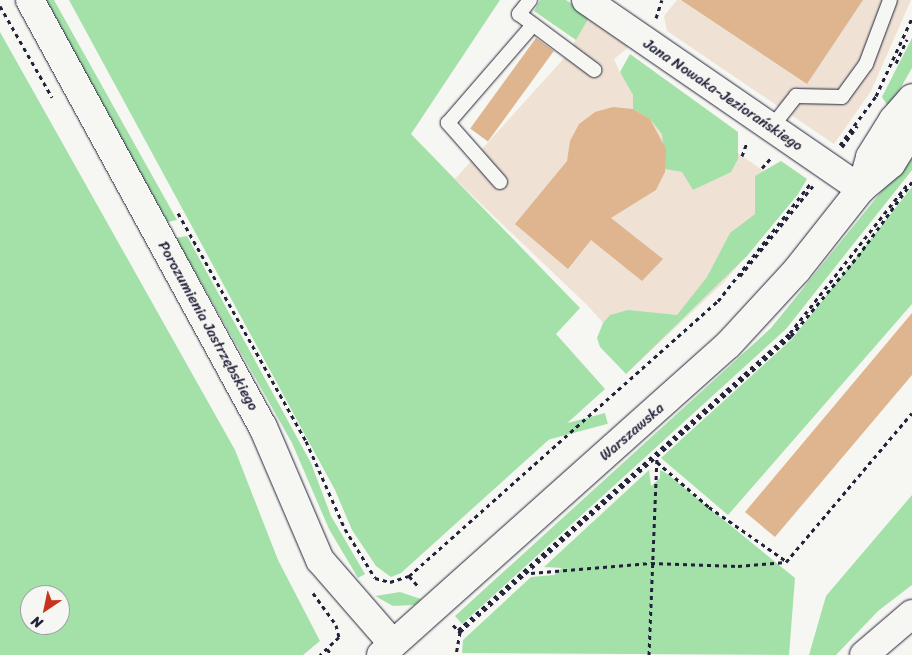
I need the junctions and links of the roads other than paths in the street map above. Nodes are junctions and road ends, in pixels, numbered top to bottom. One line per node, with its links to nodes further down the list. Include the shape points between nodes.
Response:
1 (30, 0): 13 (street, Porozumienia Jastrzębskiego, via 263,427 320,560)
2 (530, 0): 5 (lane, via 519,14)
3 (586, 0): 8 (street, Jana Nowaka-Jeziorańskiego)
4 (890, 0): 8 (lane, via 866,64 842,97 796,96)
5 (533, 24): 6 (lane); 10 (lane, via 448,123)
6 (594, 70)
7 (912, 98): 11 (street, Warszawska, via 870,157)
8 (771, 128): 11 (street, Jana Nowaka-Jeziorańskiego)
9 (912, 131): 11 (street, Warszawska, via 891,164)
10 (500, 182)
11 (861, 189): 13 (street, Warszawska, via 797,270 692,380)
12 (912, 614): 14 (street)
13 (393, 651)
14 (864, 655)

